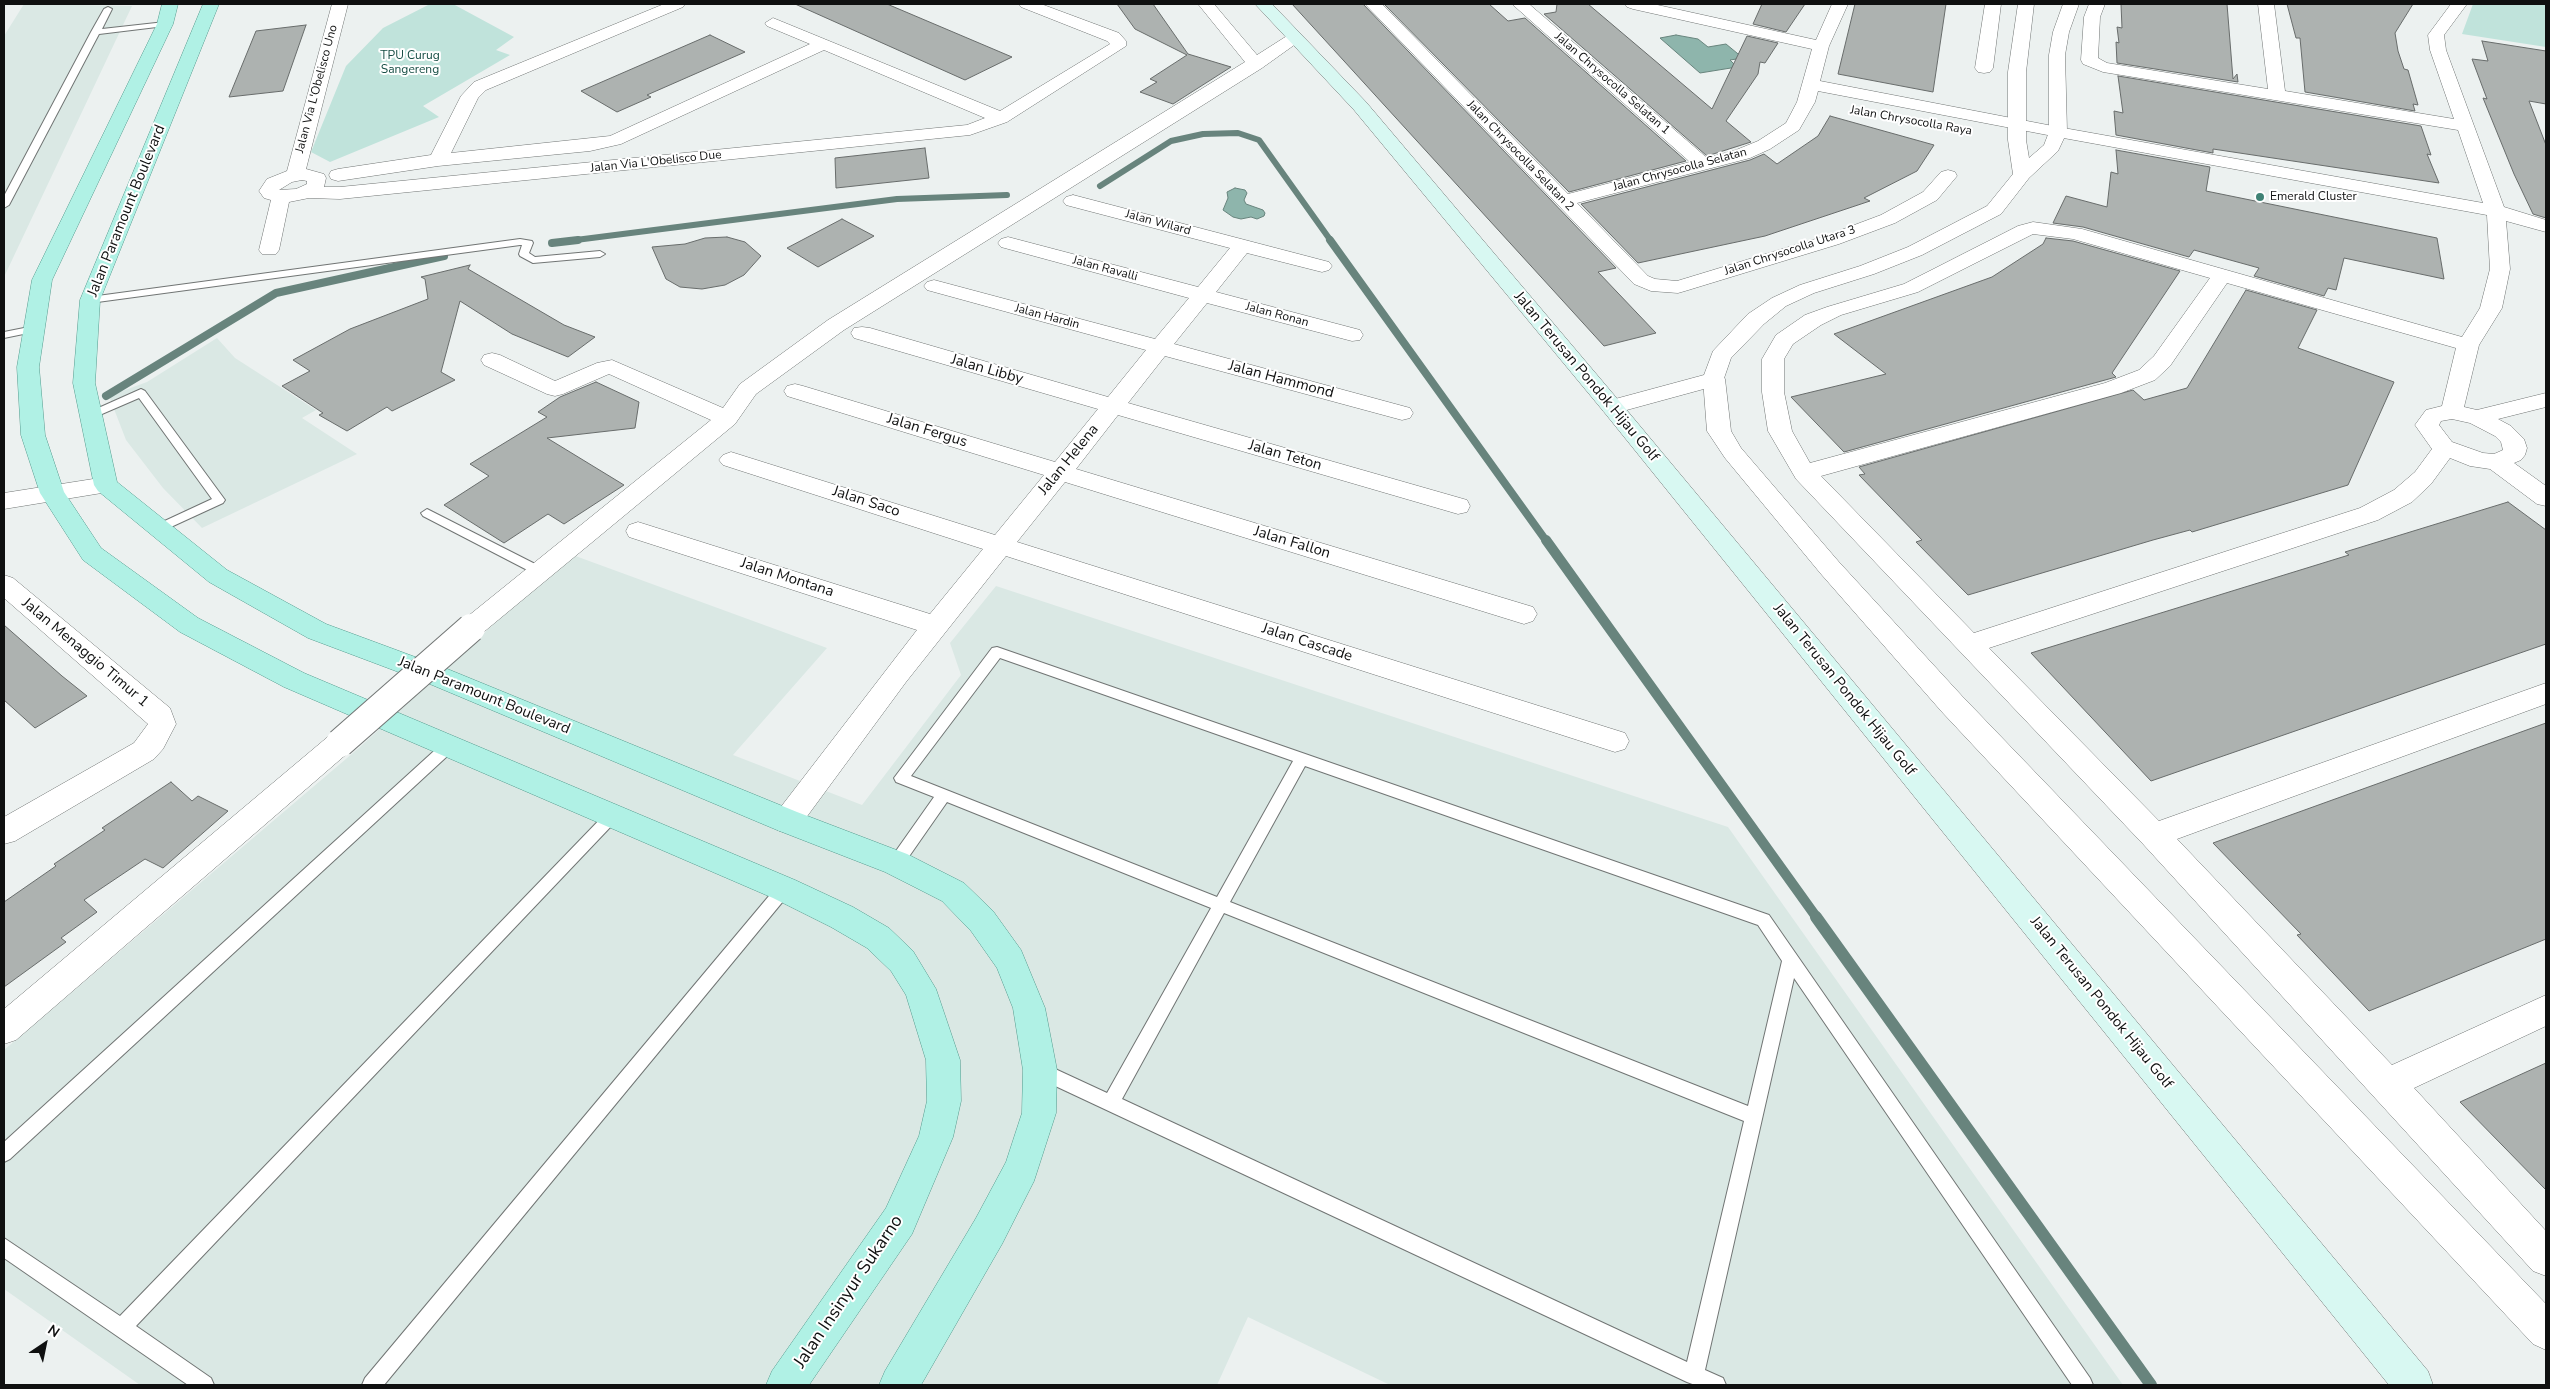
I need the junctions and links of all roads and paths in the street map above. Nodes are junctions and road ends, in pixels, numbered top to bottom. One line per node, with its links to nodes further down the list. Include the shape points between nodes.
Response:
1 (212, 4): 55 (main road, Jalan Paramount Boulevard)
2 (340, 4): 37 (street, Jalan Via L'Obelisco Uno)
3 (677, 4): 34 (street, via 480,86 470,96)
4 (1027, 4): 29 (street, Jalan Via L'Obelisco Due, via 1113,37 1118,40 1118,46)
5 (1206, 4): 24 (street)
6 (1263, 4): 21 (main road, Jalan Terusan Pondok Hijau Golf)
7 (1373, 4): 42 (street, Jalan Chrysocolla Selatan 2)
8 (1520, 4): 35 (street, Jalan Chrysocolla Selatan 1)
9 (1633, 4): 23 (street)
10 (1840, 4): 23 (street, Jalan Chrysocolla Selatan)
11 (1993, 4): 25 (street)
12 (2026, 4): 32 (street, via 2017,72)
13 (2071, 4): 33 (street, via 2057,55)
14 (2096, 4): 27 (street, via 2089,60 2092,63)
15 (2266, 4): 27 (street)
16 (2459, 4): 31 (street, via 2436,35 2438,50)
17 (108, 9): 20 (lane)
18 (167, 14): 20 (lane); 56 (main road, via 42,280)
19 (773, 24): 22 (street)
20 (95, 32): 43 (lane)
21 (1296, 38): 24 (street); 65 (main road, Jalan Terusan Pondok Hijau Golf, via 1360,106)
22 (824, 44): 29 (street); 34 (street, Jalan Via L'Obelisco Due, via 615,140)
23 (1821, 46): 26 (street, Jalan Chrysocolla Selatan)
24 (1256, 64): 72 (street, via 836,325 748,389)
25 (1984, 68)
26 (1808, 93): 28 (street); 32 (street, Jalan Chrysocolla Raya); 35 (street, Jalan Chrysocolla Selatan, via 1793,126 1744,154)
27 (2277, 95): 31 (street)
28 (1825, 106)
29 (1001, 118): 39 (street, Jalan Via L'Obelisco Due, via 955,133 340,193)
30 (1900, 119): 32 (street, Jalan Chrysocolla Raya)
31 (2465, 126): 44 (street)
32 (2017, 132): 33 (street); 36 (street)
33 (2055, 140): 36 (street); 44 (street)
34 (438, 160): 39 (street, Jalan Via L'Obelisco Due)
35 (1703, 164): 42 (street, Jalan Chrysocolla Selatan)
36 (2022, 174): 63 (street, via 1994,210 1915,251 1779,302 1756,319)
37 (295, 175): 39 (street, Jalan Via L'Obelisco Uno, via 308,174); 40 (street, Jalan Via L'Obelisco Uno, via 280,179 270,187 270,194)
38 (1948, 176): 53 (street, Jalan Chrysocolla Utara 3, via 1930,196 1888,219 1832,240)
39 (312, 185): 40 (street)
40 (281, 198): 48 (street)
41 (1073, 201): 47 (street, Jalan Wilard)
42 (1564, 201): 53 (street, Jalan Chrysocolla Selatan 2, via 1641,280)
43 (4, 205)
44 (2496, 219): 45 (street); 60 (street, via 2500,269 2491,308)
45 (2540, 225)
46 (1008, 243): 54 (street, Jalan Ravalli)
47 (1243, 245): 50 (street, Jalan Wilard); 54 (street, Jalan Helena)
48 (269, 250)
49 (600, 254): 55 (lane, via 533,260 524,254 528,243 520,242)
50 (1322, 266)
51 (2222, 276): 60 (street); 77 (street, via 2162,361 2147,375 2113,388); 77 (street, via 2075,233 2033,228 1911,288 1814,320 1784,340 1773,359 1773,392 1780,431)
52 (934, 286): 61 (street, Jalan Hardin)
53 (1678, 287)
54 (1203, 295): 58 (street, Jalan Ronan); 61 (street, Jalan Helena)
55 (90, 300): 70 (main road, Jalan Paramount Boulevard, via 84,383)
56 (34, 328): 59 (lane); 80 (main road, via 28,367 33,435)
57 (862, 334): 67 (street, Jalan Libby)
58 (1352, 335)
59 (4, 336)
60 (2468, 345): 68 (street)
61 (1160, 348): 67 (street, Jalan Helena); 69 (street, Jalan Hammond)
62 (492, 360): 72 (street, via 555,389 612,367)
63 (1717, 367): 65 (street); 116 (street, via 1718,431 1830,568 1952,704)
64 (795, 391): 76 (street, Jalan Fergus)
65 (1605, 400): 124 (main road, Jalan Terusan Pondok Hijau Golf)
66 (2546, 400): 71 (street)
67 (1113, 406): 76 (street, Jalan Helena); 83 (street, Jalan Teton)
68 (2452, 412): 71 (street); 73 (street, via 2434,416 2427,426 2435,440)
69 (1402, 413)
70 (90, 414): 79 (main road, Jalan Paramount Boulevard); 85 (lane, via 142,393 219,500)
71 (2477, 418): 74 (street, via 2491,423 2512,440 2515,448)
72 (727, 419): 88 (street)
73 (2444, 446): 74 (street, via 2470,458); 92 (street, via 2423,478 2403,496 2369,514)
74 (2505, 458): 78 (street); 81 (street)
75 (731, 460): 87 (street, Jalan Saco)
76 (1060, 472): 87 (street, Jalan Helena); 90 (street, Jalan Fallon)
77 (1804, 473): 92 (street)
78 (2546, 477)
79 (106, 485): 80 (street); 85 (main road, Jalan Paramount Boulevard)
80 (52, 494): 82 (street); 95 (main road, via 92,554 188,624 294,680)
81 (2546, 498)
82 (4, 501)
83 (1458, 506)
84 (428, 513): 88 (lane)
85 (160, 528): 99 (main road, Jalan Paramount Boulevard, via 218,576 317,630)
86 (638, 531): 91 (street, Jalan Montana)
87 (1000, 545): 91 (street, Jalan Helena); 94 (street, Jalan Cascade)
88 (539, 571): 107 (street, bridge)
89 (4, 584): 100 (street, Jalan Menaggio Timur 1, via 160,716 162,724 144,750)
90 (1524, 614)
91 (936, 626): 99 (street, Jalan Helena)
92 (1970, 644): 101 (street)
93 (2546, 693): 101 (street)
94 (1615, 741)
95 (450, 746): 98 (main road); 112 (lane)
96 (1302, 758): 97 (lane, via 997,652 902,778); 104 (lane); 105 (lane, via 1763,920)
97 (944, 795): 102 (lane); 104 (lane)
98 (614, 815): 103 (main road); 115 (lane)
99 (787, 821): 102 (main road, Jalan Paramount Boulevard)
100 (4, 832)
101 (2154, 835): 109 (street)
102 (896, 863): 108 (main road, Jalan Paramount Boulevard, via 953,892 982,921 1010,960 1029,1008)
103 (784, 889): 119 (lane); 120 (main road, Jalan Insinyur Sukarno, via 878,938 902,961 920,989 943,1060 944,1101 936,1137 899,1221)
104 (1220, 905): 110 (lane); 111 (lane)
105 (1790, 960): 111 (lane); 123 (lane)
106 (2546, 1010): 109 (street)
107 (4, 1029)
108 (1040, 1070): 110 (lane); 121 (main road, Jalan Paramount Boulevard, via 1039,1113 1021,1169)
109 (2387, 1084): 114 (street)
110 (1111, 1102): 117 (lane)
111 (1754, 1117): 117 (lane)
112 (4, 1154)
113 (4, 1246): 115 (lane)
114 (2546, 1258)
115 (121, 1328): 118 (lane)
116 (2546, 1331)
117 (1694, 1375): 122 (lane)
118 (204, 1385)
119 (372, 1385)
120 (786, 1385)
121 (899, 1385)
122 (1716, 1385)
123 (2083, 1385)
124 (2414, 1385)

